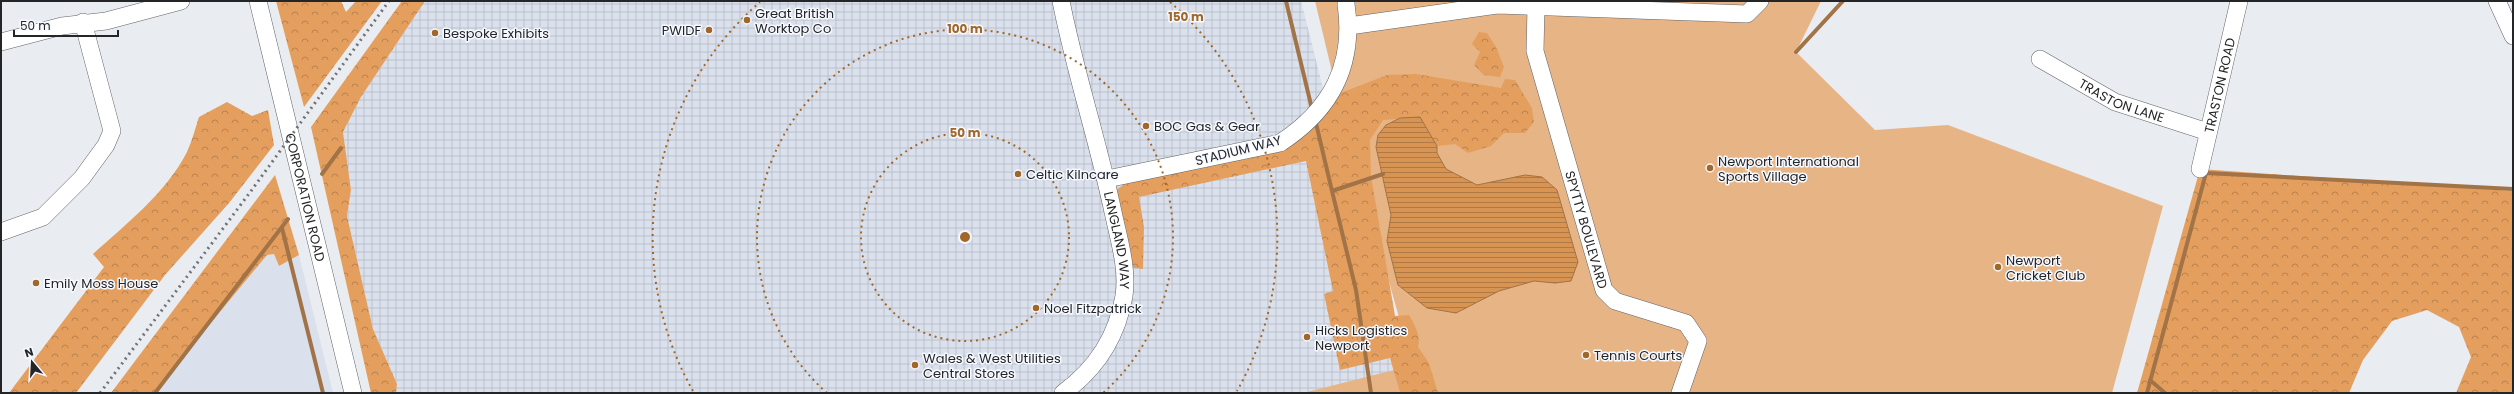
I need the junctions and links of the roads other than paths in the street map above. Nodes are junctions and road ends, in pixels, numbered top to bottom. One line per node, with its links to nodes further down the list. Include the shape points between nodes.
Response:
1 (181, 1): 8 (street)
2 (258, 1): 19 (street, CORPORATION ROAD)
3 (1061, 1): 17 (street, LANGLAND WAY)
4 (1760, 1): 9 (street, via 1747,14)
5 (2239, 1): 15 (street, TRASTON ROAD)
6 (2497, 1): 12 (street)
7 (1346, 4): 11 (street, STADIUM WAY)
8 (133, 7): 10 (street, via 106,21)
9 (1536, 7): 11 (street, via 1497,5); 21 (street, SPYTTY BOULEVARD, via 1535,51 1604,290 1615,301 1686,323 1694,331 1698,341)
10 (83, 22): 13 (street); 18 (street, via 112,131 106,145 82,178 43,218)
11 (1349, 26): 17 (street, STADIUM WAY, via 1346,59 1338,80 1320,110 1300,130 1280,143)
12 (2513, 36)
13 (1, 42)
14 (2040, 59): 15 (street, TRASTON LANE, via 2115,102)
15 (2208, 132): 16 (street, TRASTON ROAD)
16 (2200, 169)
17 (1107, 180): 20 (street, LANGLAND WAY, via 1125,268 1120,316 1110,342 1096,362 1082,378)
18 (1, 232)
19 (353, 393)
20 (1063, 393)
21 (1680, 393)

